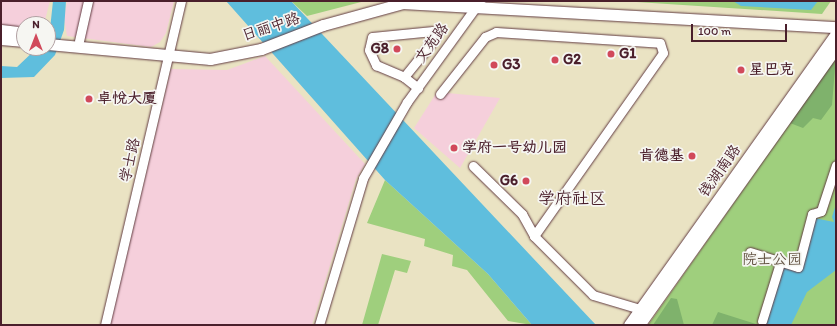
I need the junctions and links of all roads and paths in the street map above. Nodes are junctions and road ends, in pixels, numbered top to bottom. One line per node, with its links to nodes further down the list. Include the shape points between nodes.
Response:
1 (88, 1): 11 (street)
2 (181, 1): 14 (street, 学士路)
3 (479, 3): 4 (main road, 日丽中路); 14 (main road, 日丽中路, via 403,4 323,25 261,49 210,59); 16 (street, 文苑路)
4 (836, 27)
5 (1, 30): 6 (main road)
6 (16, 32)
7 (836, 34): 23 (main road, 钱湖南路)
8 (56, 38): 11 (main road, 日丽中路)
9 (1, 39): 10 (main road)
10 (16, 40)
11 (73, 42): 12 (main road, 日丽中路); 14 (main road, 日丽中路)
12 (56, 43)
13 (836, 48): 28 (main road, 钱湖南路)
14 (171, 55): 25 (street, 学士路)
15 (404, 77): 15 (street, via 376,65 369,50 372,37 433,31 434,40); 16 (street)
16 (418, 88): 26 (street, 文苑路, via 407,102 363,178)
17 (440, 94): 20 (street, via 485,37 496,32 660,43 663,53)
18 (473, 166): 20 (street, via 522,214)
19 (836, 166): 22 (street, via 821,211 812,214 798,267)
20 (534, 236): 23 (street, via 593,295)
21 (750, 252): 22 (street)
22 (780, 262): 24 (street)
23 (640, 309): 27 (main road, 钱湖南路)
24 (762, 321)
25 (105, 325)
26 (319, 325)
27 (629, 325)
28 (639, 325)

